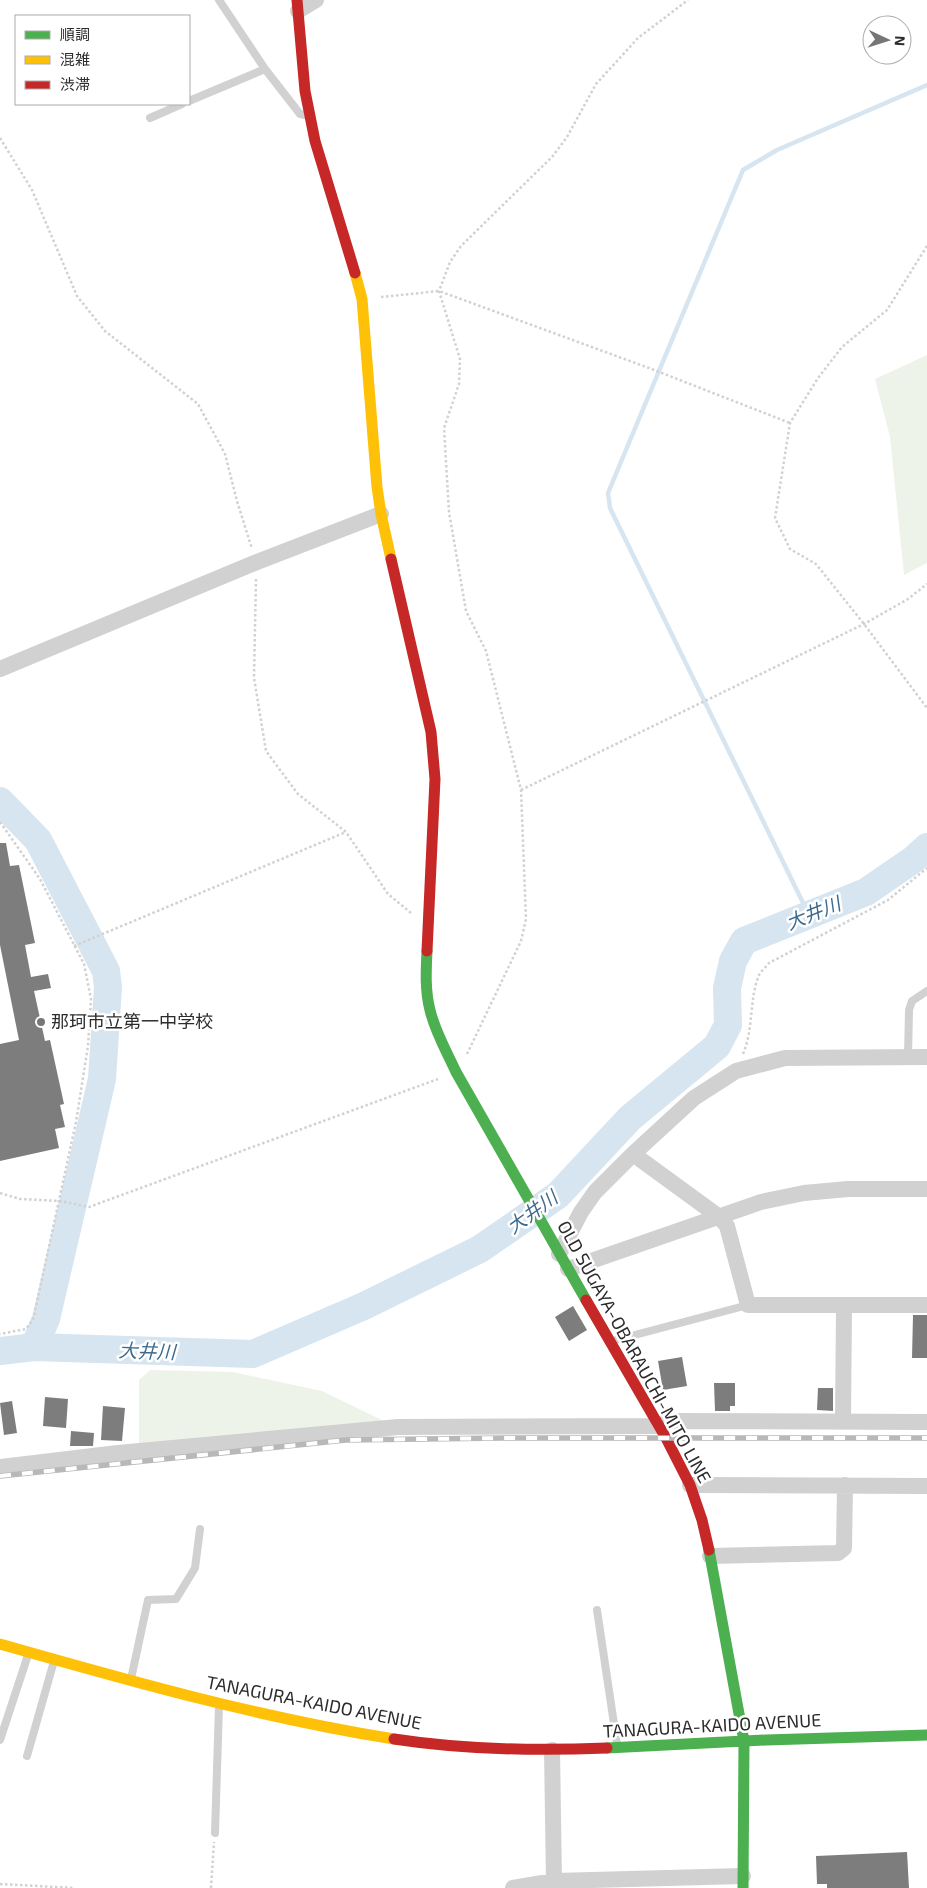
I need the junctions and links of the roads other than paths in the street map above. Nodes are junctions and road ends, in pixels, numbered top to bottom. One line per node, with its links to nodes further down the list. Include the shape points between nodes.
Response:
1 (219, 0): 4 (lane)
2 (316, 0): 3 (street)
3 (298, 6): 7 (street, OLD SUGAYA-OBARAUCHI-MITO LINE)
4 (265, 69): 5 (lane); 7 (lane, via 300,114)
5 (190, 101)
6 (180, 105): 8 (lane)
7 (310, 115): 9 (street, OLD SUGAYA-OBARAUCHI-MITO LINE, via 315,142 362,299)
8 (150, 118)
9 (381, 514): 10 (street); 17 (street, OLD SUGAYA-OBARAUCHI-MITO LINE, via 431,732 435,779 426,982 430,1010 456,1072)
10 (0, 669)
11 (927, 990): 12 (lane, via 912,1001 909,1010)
12 (908, 1057): 13 (street); 14 (street, via 785,1058 736,1071 694,1098)
13 (927, 1057)
14 (633, 1154): 16 (street); 17 (street, via 595,1192)
15 (927, 1189): 16 (street, via 848,1189 804,1193)
16 (718, 1216): 18 (street); 19 (street, via 727,1226)
17 (559, 1254): 18 (street, OLD SUGAYA-OBARAUCHI-MITO LINE)
18 (568, 1269): 22 (street, OLD SUGAYA-OBARAUCHI-MITO LINE)
19 (748, 1305): 20 (street); 22 (lane)
20 (844, 1305): 21 (street); 23 (street)
21 (927, 1305)
22 (609, 1341): 25 (street, OLD SUGAYA-OBARAUCHI-MITO LINE)
23 (843, 1422): 24 (street); 25 (street, via 670,1421)
24 (927, 1422)
25 (658, 1426): 26 (street, via 398,1427); 27 (street, OLD SUGAYA-OBARAUCHI-MITO LINE)
26 (0, 1468)
27 (690, 1484): 28 (street); 31 (street, OLD SUGAYA-OBARAUCHI-MITO LINE)
28 (844, 1485): 29 (street); 31 (street, via 844,1548 838,1553)
29 (927, 1486)
30 (200, 1529): 36 (lane, via 195,1568 176,1599 148,1600)
31 (710, 1556): 40 (street, OLD SUGAYA-OBARAUCHI-MITO LINE)
32 (597, 1610): 41 (lane)
33 (0, 1644): 34 (street, TANAGURA-KAIDO AVENUE)
34 (29, 1652): 35 (street, TANAGURA-KAIDO AVENUE); 39 (lane)
35 (54, 1659): 36 (street, TANAGURA-KAIDO AVENUE); 43 (lane)
36 (130, 1681): 37 (street, TANAGURA-KAIDO AVENUE)
37 (219, 1704): 42 (street, TANAGURA-KAIDO AVENUE, via 403,1740 450,1746); 44 (lane)
38 (927, 1735): 40 (street, TANAGURA-KAIDO AVENUE)
39 (0, 1740)
40 (744, 1741): 41 (street, TANAGURA-KAIDO AVENUE); 45 (street, OLD SUGAYA-OBARAUCHI-MITO LINE)
41 (618, 1749): 42 (street, TANAGURA-KAIDO AVENUE)
42 (552, 1750): 46 (street)
43 (27, 1756)
44 (215, 1833)
45 (743, 1882): 46 (street)
46 (555, 1884): 47 (street)
47 (513, 1888)

